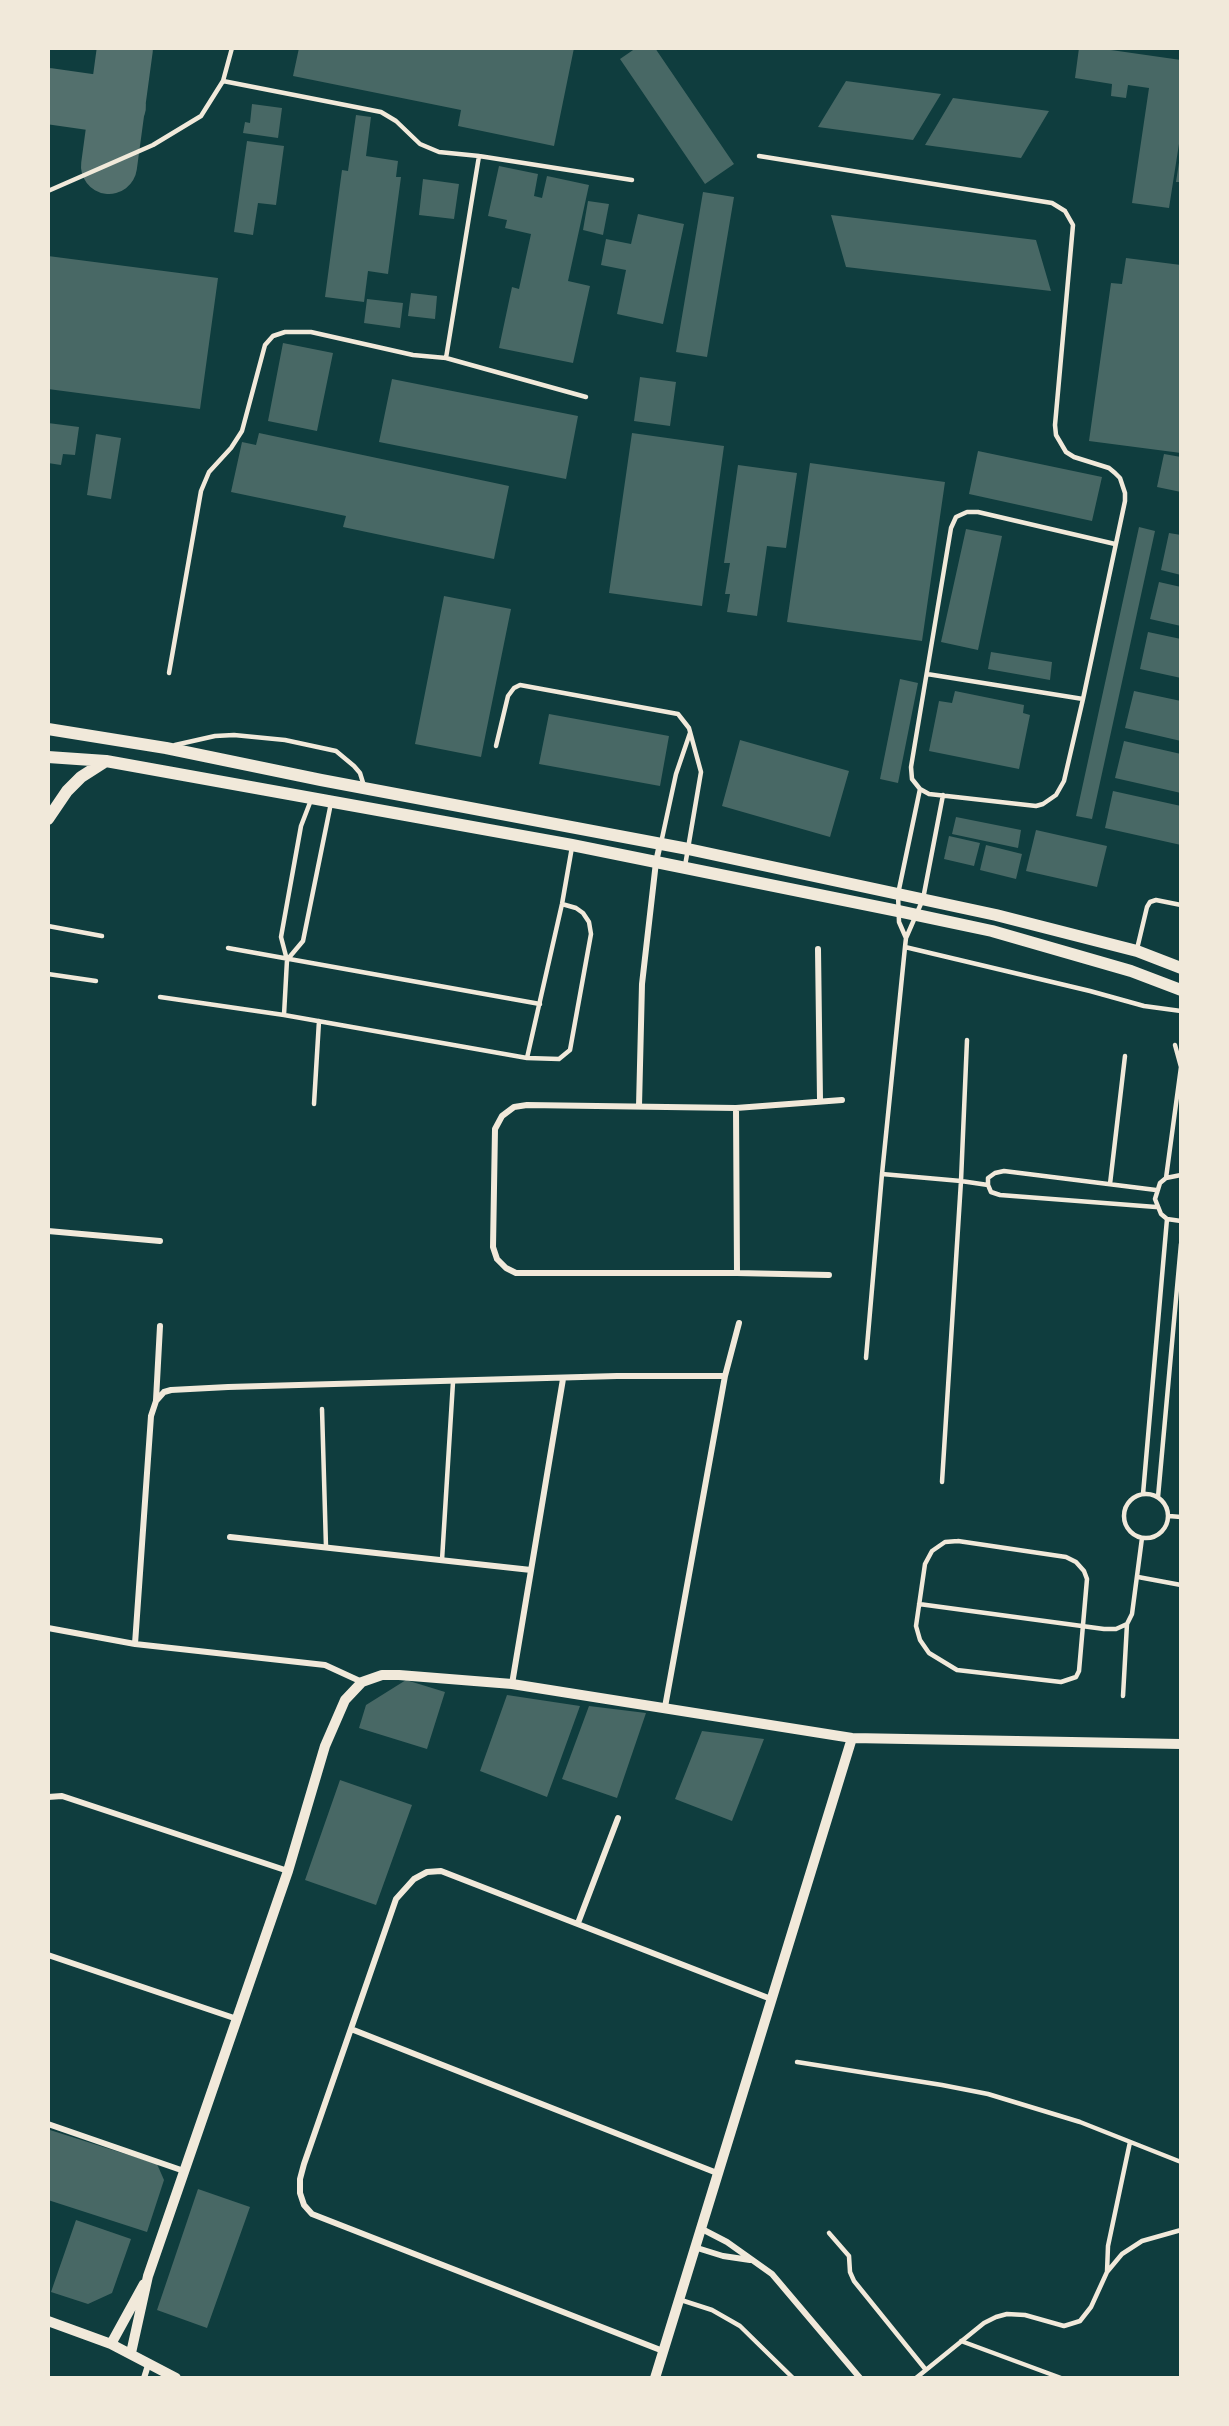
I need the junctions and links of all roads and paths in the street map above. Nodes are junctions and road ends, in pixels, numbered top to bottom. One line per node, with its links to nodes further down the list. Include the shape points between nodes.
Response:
1 (232, 48): 2 (lane)
2 (223, 81): 3 (lane, via 381,112 429,149); 6 (lane, via 201,116 183,128 110,166)
3 (479, 156): 5 (lane); 7 (lane)
4 (759, 156): 9 (lane, via 1045,201 1065,211 1073,225 1056,435 1074,458 1109,468 1120,478 1125,501)
5 (632, 180)
6 (48, 191)
7 (446, 358): 8 (lane); 10 (lane, via 412,355 311,332 279,333 268,340 242,431 209,472 201,491)
8 (586, 397)
9 (1115, 544): 11 (lane, via 978,512 961,514 951,528); 12 (lane)
10 (170, 673)
11 (927, 674): 12 (lane); 21 (lane, via 911,767 912,779)
12 (1083, 699): 22 (lane, via 1064,781 1050,800 1028,807)
13 (48, 729): 16 (main road)
14 (690, 733): 15 (lane, via 683,719 672,712 526,685 514,688 508,696); 27 (lane, via 676,774); 29 (lane, via 701,772)
15 (496, 746)
16 (166, 748): 19 (main road); 20 (lane, via 224,736 285,740 336,751 360,773)
17 (48, 757): 18 (main road)
18 (106, 761): 23 (main road); 25 (main road, via 67,791)
19 (321, 780): 20 (main road); 23 (main road)
20 (364, 786): 26 (main road)
21 (920, 789): 22 (lane); 32 (lane)
22 (943, 795): 33 (lane)
23 (311, 800): 24 (main road); 45 (lane, via 302,826 281,937)
24 (331, 803): 28 (main road); 45 (lane, via 303,941)
25 (48, 819)
26 (575, 826): 27 (main road); 28 (main road)
27 (661, 844): 29 (main road); 30 (street)
28 (572, 845): 30 (main road); 34 (lane)
29 (688, 849): 31 (lane); 32 (main road)
30 (656, 862): 31 (main road); 62 (street, via 642,984)
31 (684, 868): 36 (main road)
32 (898, 894): 33 (main road); 36 (lane)
33 (923, 899): 37 (lane); 44 (main road)
34 (562, 904): 51 (lane); 58 (lane, via 583,913 590,922 591,934 570,1050 559,1059)
35 (1181, 905): 44 (lane, via 1156,900 1148,904)
36 (898, 911): 37 (main road); 40 (lane)
37 (917, 915): 40 (lane); 49 (main road, via 992,931 1131,971)
38 (48, 927): 39 (lane)
39 (102, 936)
40 (906, 938): 41 (lane)
41 (905, 947): 52 (lane, via 1144,1006); 64 (lane)
42 (228, 948): 45 (lane)
43 (818, 949): 59 (street)
44 (1137, 951): 46 (main road)
45 (287, 960): 51 (lane); 53 (lane)
46 (1181, 968)
47 (48, 974): 48 (lane)
48 (96, 981)
49 (1181, 990)
50 (160, 997): 53 (lane)
51 (540, 1004): 58 (lane)
52 (1181, 1011)
53 (284, 1015): 54 (lane)
54 (319, 1021): 58 (lane); 61 (lane)
55 (967, 1040): 67 (lane)
56 (1175, 1045): 66 (lane, via 1181,1067)
57 (1125, 1056): 68 (lane)
58 (527, 1058)
59 (820, 1100): 60 (street); 63 (street)
60 (842, 1100)
61 (314, 1104)
62 (639, 1106): 63 (street); 77 (street, via 527,1105 514,1107 502,1116 495,1129 493,1247 497,1259 516,1273)
63 (736, 1108): 77 (street)
64 (882, 1174): 67 (lane); 81 (lane)
65 (1181, 1174): 66 (lane)
66 (1166, 1178): 70 (lane)
67 (961, 1181): 69 (lane); 87 (lane)
68 (1110, 1184): 69 (lane, via 1004,1171 988,1178); 70 (lane)
69 (988, 1185): 71 (lane, via 991,1192 1000,1195)
70 (1156, 1191): 71 (lane)
71 (1156, 1207): 72 (lane)
72 (1167, 1219): 73 (lane); 88 (lane)
73 (1181, 1221)
74 (48, 1231): 75 (street)
75 (160, 1241)
76 (1181, 1244): 89 (lane)
77 (738, 1273): 78 (street)
78 (829, 1275)
79 (739, 1323): 82 (street)
80 (160, 1326): 85 (street)
81 (866, 1358)
82 (725, 1376): 83 (street); 107 (street)
83 (563, 1379): 84 (street); 96 (street)
84 (453, 1382): 85 (street, via 171,1390); 95 (lane)
85 (156, 1401): 103 (street, via 151,1416)
86 (322, 1409): 94 (lane)
87 (942, 1482)
88 (1143, 1494): 89 (lane); 93 (lane, via 1129,1501 1123,1516 1128,1530)
89 (1158, 1497): 90 (lane)
90 (1169, 1516): 91 (lane); 93 (lane, via 1163,1531)
91 (1181, 1517)
92 (230, 1537): 94 (street)
93 (1142, 1538): 97 (lane)
94 (326, 1547): 95 (street)
95 (442, 1560): 96 (street)
96 (531, 1570): 105 (street)
97 (1138, 1577): 98 (lane); 100 (lane)
98 (1181, 1585)
99 (919, 1604): 101 (lane); 101 (lane, via 916,1626 920,1640 929,1653 957,1670 1068,1681 1079,1671); 101 (lane, via 925,1564 932,1551 945,1542 958,1541 1066,1557 1076,1562 1087,1579)
100 (1127, 1624): 101 (lane, via 1116,1629); 106 (lane)
101 (1083, 1626)
102 (48, 1628): 103 (street)
103 (135, 1644): 104 (street, via 325,1665)
104 (362, 1682): 105 (street, via 382,1675 399,1675); 112 (street, via 345,1700 325,1746)
105 (512, 1684): 107 (street)
106 (1123, 1696)
107 (666, 1707): 108 (street)
108 (852, 1738): 109 (street); 115 (street)
109 (1181, 1744)
110 (48, 1797): 112 (street, via 62,1796)
111 (618, 1818): 113 (street)
112 (288, 1872): 116 (street)
113 (578, 1923): 115 (street); 117 (street, via 441,1870 427,1872 414,1879 396,1899)
114 (48, 1955): 116 (street)
115 (771, 1999): 123 (street)
116 (237, 2019): 122 (street)
117 (351, 2029): 123 (street); 135 (street, via 300,2179 304,2205 312,2214)
118 (797, 2062): 120 (lane, via 988,2094)
119 (48, 2124): 122 (street)
120 (1130, 2142): 121 (lane); 129 (lane, via 1108,2246)
121 (1181, 2162)
122 (184, 2171): 130 (street)
123 (717, 2173): 124 (street)
124 (700, 2228): 127 (street); 128 (street)
125 (1181, 2230): 129 (lane, via 1132,2247)
126 (829, 2232): 138 (lane, via 849,2256 854,2281)
127 (694, 2247): 128 (street); 131 (street)
128 (751, 2260): 144 (street, via 781,2283)
129 (1107, 2272): 133 (lane, via 1080,2321 1064,2326 1007,2314 984,2323)
130 (148, 2276): 134 (street); 136 (street)
131 (679, 2299): 135 (street); 143 (lane, via 712,2310 740,2326)
132 (48, 2321): 134 (street)
133 (961, 2341): 138 (lane); 145 (lane)
134 (111, 2344): 136 (street)
135 (663, 2351): 142 (street)
136 (131, 2353): 137 (street)
137 (149, 2362): 140 (street); 141 (street)
138 (926, 2370): 139 (lane)
139 (917, 2377)
140 (144, 2378)
141 (176, 2378)
142 (655, 2378)
143 (793, 2378)
144 (860, 2378)
145 (1061, 2378)

